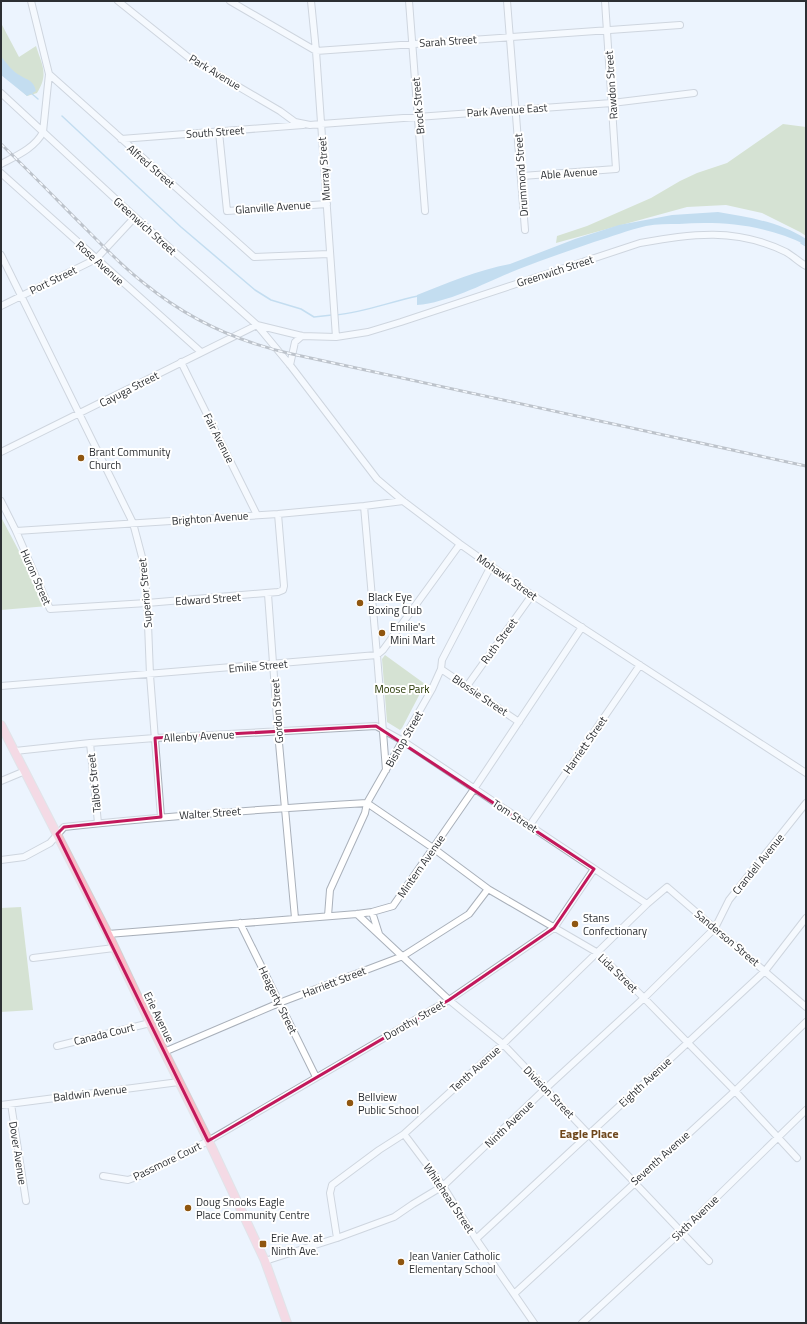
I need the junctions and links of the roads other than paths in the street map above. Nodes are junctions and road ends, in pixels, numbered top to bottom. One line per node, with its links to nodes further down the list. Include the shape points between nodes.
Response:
1 (31, 1): 13 (street)
2 (118, 1): 20 (street, Park Avenue, via 188,57 295,122)
3 (230, 1): 12 (street)
4 (311, 1): 12 (street, Murray Street)
5 (409, 1): 11 (street, Brock Street)
6 (507, 1): 10 (street, Drummond Street)
7 (605, 1): 9 (street, Rawdon Street)
8 (680, 25): 9 (street, Sarah Street)
9 (606, 30): 10 (street, Sarah Street); 16 (street, Rawdon Street)
10 (510, 36): 11 (street, Sarah Street); 17 (street, Drummond Street)
11 (412, 44): 12 (street, Sarah Street); 18 (street, Brock Street)
12 (316, 51): 19 (street, Murray Street)
13 (49, 74): 21 (street); 23 (street, Alfred Street)
14 (1, 93): 21 (street, Greenwich Street)
15 (694, 94): 16 (street, Park Avenue East)
16 (612, 103): 17 (street, Park Avenue East); 25 (street, Rawdon Street)
17 (516, 110): 18 (street, Park Avenue East); 27 (street, Drummond Street)
18 (419, 116): 19 (street, Park Avenue East); 29 (street, Brock Street)
19 (321, 124): 20 (street, Park Avenue); 28 (street, Murray Street)
20 (310, 125): 22 (street, South Street)
21 (43, 132): 24 (street, via 40,139 31,146); 30 (street, Greenwich Street)
22 (219, 132): 23 (street, South Street); 28 (street, Glanville Avenue, via 227,211)
23 (121, 139): 32 (street, Alfred Street, via 254,256)
24 (1, 164)
25 (616, 169): 27 (street, Able Avenue)
26 (1, 172): 34 (street, Rose Avenue)
27 (522, 176): 31 (street, Drummond Street)
28 (327, 204): 32 (street, Murray Street)
29 (425, 211)
30 (135, 217): 34 (street, Port Street); 38 (street, Greenwich Street)
31 (525, 230)
32 (329, 254): 39 (street, Murray Street)
33 (1, 255): 36 (street, Superior Street)
34 (96, 259): 36 (street, Port Street); 41 (street, Rose Avenue)
35 (806, 266): 39 (street, Greenwich Street, via 787,253 752,240 718,234 677,237 640,243 368,332)
36 (21, 296): 37 (street, Port Street); 44 (street, Superior Street)
37 (1, 306)
38 (257, 325): 40 (street, Greenwich Street); 41 (street, Cayuga Street); 43 (street, Mohawk Street)
39 (336, 334): 40 (street, Greenwich Street)
40 (302, 336): 43 (street, via 295,342)
41 (201, 352): 42 (street, Cayuga Street)
42 (181, 362): 44 (street, Cayuga Street); 50 (street, Fair Avenue)
43 (290, 365): 47 (street, Mohawk Street, via 377,479)
44 (79, 414): 45 (street, Cayuga Street); 51 (street, Superior Street)
45 (1, 452)
46 (1, 501): 52 (street, Huron Street)
47 (403, 501): 48 (street, Brighton Avenue); 53 (street, Mohawk Street)
48 (364, 506): 49 (street, Brighton Avenue); 59 (street)
49 (278, 514): 50 (street, Brighton Avenue); 55 (street, via 284,586 281,591)
50 (257, 515): 51 (street, Brighton Avenue)
51 (133, 523): 52 (street, Brighton Avenue); 57 (street, Superior Street, via 142,557)
52 (16, 532): 57 (street, Huron Street, via 50,609)
53 (460, 544): 54 (street, Mohawk Street); 59 (street)
54 (491, 566): 56 (street, Mohawk Street); 62 (street, Bishop Street, via 442,660)
55 (268, 594): 57 (street, Edward Street); 60 (street, Gordon Street)
56 (532, 595): 58 (street, Mohawk Street); 65 (street, Ruth Street)
57 (147, 603): 63 (street, Superior Street)
58 (582, 627): 61 (street, Mohawk Street); 66 (street, Mintern Avenue)
59 (377, 656): 60 (street, Emilie Street); 68 (street)
60 (274, 664): 63 (street, Emilie Street); 69 (street, Gordon Street)
61 (640, 665): 76 (street, Mohawk Street); 84 (street, Harriett Street)
62 (441, 669): 65 (street, Blossie Street); 71 (street, Bishop Street)
63 (150, 675): 64 (street, Emilie Street); 70 (street, Superior Street)
64 (1, 686)
65 (466, 686): 66 (street, Blossie Street)
66 (520, 722): 78 (street, Mintern Avenue)
67 (1, 725): 73 (main road, Erie Avenue)
68 (383, 729): 69 (street, Allenby Avenue, via 376,726); 71 (street, Tom Street); 74 (street)
69 (278, 732): 70 (street, Allenby Avenue); 81 (street, Gordon Street)
70 (155, 738): 72 (street, Allenby Avenue); 82 (street, Superior Street)
71 (403, 741): 74 (street, Bishop Street); 78 (street, Tom Street)
72 (90, 743): 73 (street, Allenby Avenue); 83 (street, Talbot Street)
73 (15, 751): 75 (main road, Erie Avenue)
74 (386, 770): 79 (street, Bishop Street)
75 (25, 771): 77 (street); 85 (main road, Erie Avenue)
76 (806, 773)
77 (1, 781)
78 (474, 789): 84 (street, Tom Street); 86 (street, Mintern Avenue)
79 (367, 803): 81 (street, Walter Street); 86 (street, Lida Street); 93 (street, Bishop Street, via 365,813 330,890)
80 (806, 803): 98 (street, Crandell Avenue, via 729,900)
81 (285, 808): 82 (street, Walter Street); 94 (street, Gordon Street)
82 (161, 817): 83 (street, Walter Street)
83 (98, 823): 85 (street, Walter Street, via 64,827)
84 (530, 824): 88 (street, Tom Street)
85 (57, 834): 87 (street, Walter Street, via 50,843 24,858); 99 (main road, Erie Avenue)
86 (433, 848): 89 (street, Lida Street); 91 (street, Mintern Avenue, via 392,906)
87 (1, 860)
88 (594, 868): 90 (street, Tom Street); 97 (street, Dorothy Street)
89 (488, 889): 97 (street, Lida Street); 103 (street, Harriett Street, via 469,914)
90 (647, 904): 98 (street, Sanderson Street, via 667,887); 102 (street, Tenth Avenue)
91 (372, 912): 92 (street, Mintern Avenue); 100 (street, Division Street)
92 (357, 914): 93 (street, Mintern Avenue); 100 (street, Division Street)
93 (328, 916): 94 (street, Mintern Avenue)
94 (295, 918): 96 (street, Mintern Avenue)
95 (806, 918): 105 (street, Eighth Avenue)
96 (240, 923): 99 (street, Mintern Avenue); 108 (street, Heagerty Street)
97 (554, 928): 102 (street, Lida Street); 107 (street, Dorothy Street)
98 (714, 928): 105 (street, Sanderson Street); 106 (street, Ninth Avenue)
99 (108, 934): 101 (main road, Erie Avenue)
100 (379, 934): 103 (street, Division Street)
101 (114, 948): 104 (street); 110 (main road, Erie Avenue)
102 (598, 953): 106 (street, Lida Street); 113 (street, Tenth Avenue)
103 (403, 956): 107 (street, Division Street); 108 (street, Harriett Street)
104 (33, 958)
105 (765, 971): 109 (street, Sanderson Street); 112 (street, Eighth Avenue)
106 (644, 998): 112 (street, Lida Street); 118 (street, Ninth Avenue)
107 (449, 1000): 113 (street, Division Street); 116 (street, Dorothy Street)
108 (279, 1003): 115 (street, Harriett Street); 116 (street, Heagerty Street)
109 (806, 1007)
110 (150, 1022): 114 (street, Canada Court); 115 (main road, Erie Avenue)
111 (806, 1022): 119 (street, Seventh Avenue)
112 (687, 1042): 119 (street, Lida Street); 124 (street, Eighth Avenue)
113 (504, 1044): 118 (street, Division Street); 123 (street, Tenth Avenue)
114 (57, 1046)
115 (164, 1052): 117 (main road, Erie Avenue)
116 (316, 1077): 126 (street, Dorothy Street)
117 (179, 1082): 120 (street, Baldwin Avenue); 126 (main road, Erie Avenue)
118 (545, 1089): 124 (street, Division Street); 130 (street, Ninth Avenue)
119 (735, 1091): 125 (street, Lida Street); 129 (street, Seventh Avenue)
120 (11, 1104): 121 (street, Baldwin Avenue); 131 (street, Dover Avenue)
121 (1, 1105)
122 (806, 1110): 125 (street, Sixth Avenue)
123 (404, 1134): 130 (street, Whitehead Street); 133 (street, Tenth Avenue, via 332,1185 330,1193)
124 (590, 1134): 129 (street, Division Street); 134 (street, Eighth Avenue)
125 (778, 1137): 127 (street, Lida Street); 132 (street, Sixth Avenue)
126 (208, 1141): 128 (street, Passmore Court, via 128,1180); 135 (main road, Erie Avenue)
127 (797, 1158)
128 (103, 1176)
129 (635, 1182): 132 (street, Division Street); 137 (street, Seventh Avenue)
130 (443, 1186): 133 (street, Ninth Avenue, via 394,1217); 134 (street, Whitehead Street)
131 (26, 1201)
132 (681, 1232): 136 (street, Division Street); 140 (street, Sixth Avenue)
133 (337, 1238): 135 (street, Ninth Avenue)
134 (476, 1239): 137 (street, Whitehead Street)
135 (265, 1261): 138 (main road, Erie Avenue)
136 (709, 1261)
137 (514, 1294): 139 (street, Whitehead Street)
138 (287, 1323)
139 (534, 1323)
140 (582, 1323)

